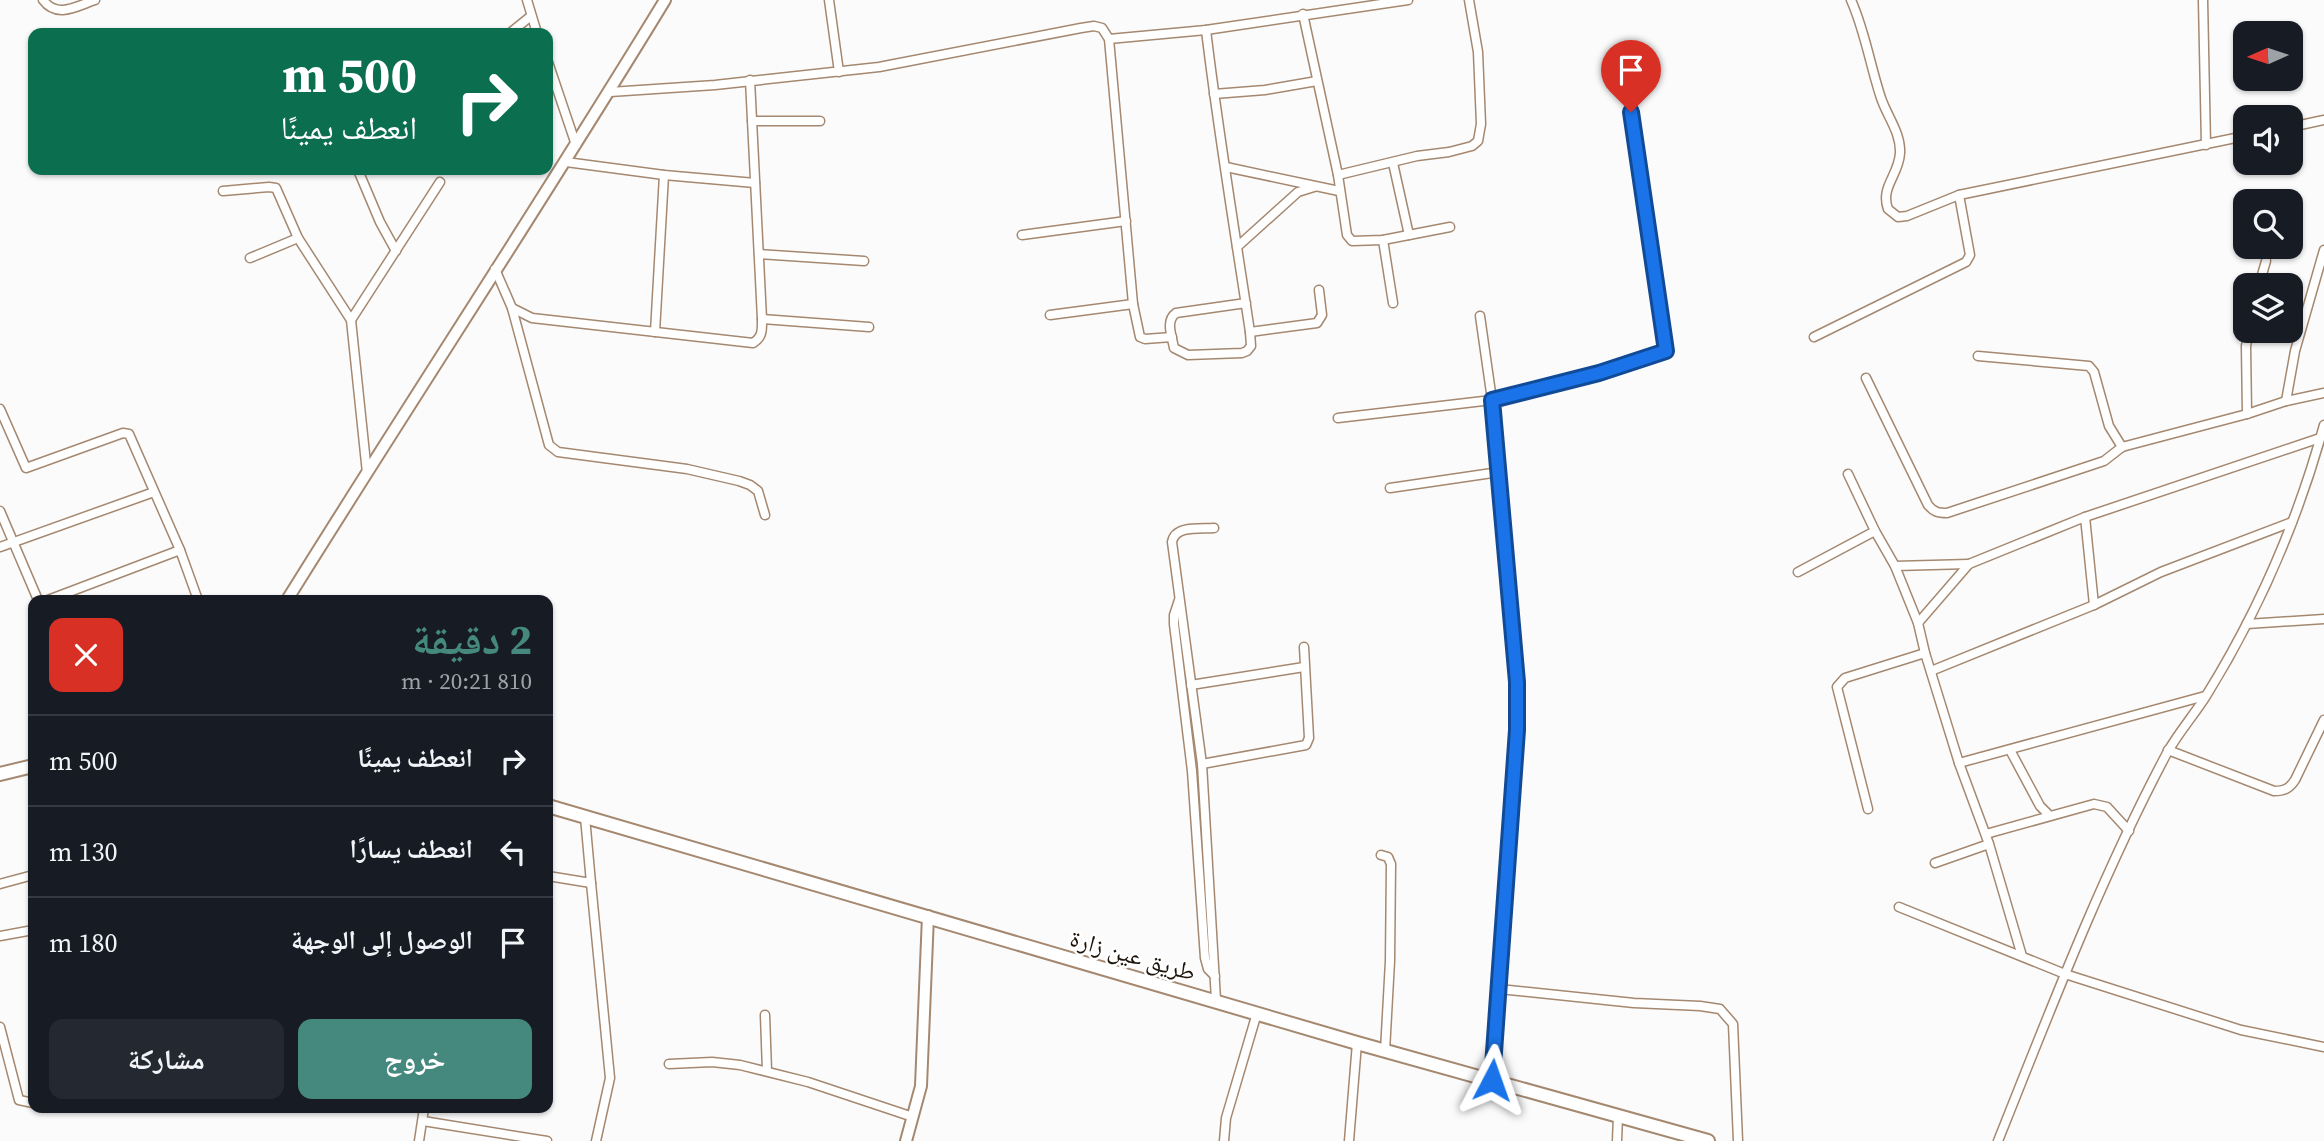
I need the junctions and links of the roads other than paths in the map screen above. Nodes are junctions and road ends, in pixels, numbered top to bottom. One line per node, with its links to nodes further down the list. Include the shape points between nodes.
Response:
1 (43, 0): 2 (street, via 63,11)
2 (95, 0)
3 (527, 0): 11 (street)
4 (665, 0): 20 (street)
5 (829, 0): 16 (street)
6 (1408, 0): 10 (street)
7 (1469, 0): 31 (street, via 1478,64 1478,141)
8 (1851, 0): 41 (street, via 1899,146 1897,171 1886,193 1888,209 1898,217 1907,216)
9 (2203, 0): 29 (street)
10 (1303, 14): 14 (street); 19 (street)
11 (531, 16): 12 (street); 13 (street)
12 (516, 28)
13 (535, 28)
14 (1206, 30): 15 (street); 21 (street)
15 (1109, 39): 16 (street, via 1102,28 1094,26); 42 (street)
16 (839, 72): 18 (street)
17 (553, 77): 28 (street)
18 (750, 80): 20 (street); 24 (street)
19 (1317, 81): 21 (street); 35 (street)
20 (610, 92): 28 (street)
21 (1214, 94): 32 (street)
22 (1631, 112): 75 (street, via 1666,351)
23 (2324, 120): 26 (street)
24 (752, 121): 25 (street); 37 (street)
25 (820, 121)
26 (2303, 124)
27 (2233, 139): 29 (street)
28 (576, 145): 30 (street)
29 (2206, 145): 41 (street)
30 (566, 162): 34 (street); 55 (street)
31 (1393, 163): 35 (street); 44 (street)
32 (1226, 167): 38 (street); 48 (street)
33 (360, 175): 50 (street)
34 (664, 175): 37 (street); 67 (street)
35 (1338, 175): 40 (street)
36 (440, 182): 50 (street)
37 (755, 183): 51 (street)
38 (1314, 187): 40 (street); 48 (street, via 1297,192)
39 (223, 191): 46 (street, via 276,188)
40 (1339, 191): 47 (street, via 1352,241)
41 (1959, 195): 70 (street, via 1970,255 1966,262)
42 (1126, 221): 45 (street); 60 (street)
43 (1450, 227): 44 (street)
44 (1409, 235): 47 (street)
45 (1022, 236)
46 (298, 238): 52 (street); 65 (street)
47 (1383, 240): 59 (street)
48 (1237, 247): 58 (street)
49 (2324, 250): 76 (street)
50 (396, 251): 65 (street)
51 (760, 254): 53 (street); 64 (street)
52 (250, 258)
53 (864, 261)
54 (2266, 261): 56 (street)
55 (495, 269): 61 (street); 84 (street)
56 (2262, 273)
57 (1320, 290): 68 (street, via 1322,315 1317,323)
58 (1246, 303): 68 (street); 69 (street, via 1175,313 1169,323)
59 (1393, 303)
60 (1133, 304): 62 (street); 69 (street, via 1140,337)
61 (512, 307): 67 (street, via 532,318); 89 (street, via 549,445 558,452 687,469 750,485 758,491)
62 (1050, 315)
63 (1480, 316): 75 (street)
64 (762, 319): 66 (street); 67 (street, via 761,335 753,343)
65 (351, 320): 84 (street)
66 (869, 327)
67 (655, 332)
68 (1250, 332): 69 (street, via 1251,346 1242,353 1188,355 1174,348)
69 (1172, 337)
70 (1814, 337)
71 (2247, 343): 78 (street)
72 (1978, 356): 82 (street, via 2089,366 2109,426)
73 (1866, 378): 82 (street, via 1928,505 1939,513 2104,461)
74 (2324, 394): 76 (street)
75 (1492, 400): 79 (street); 83 (street)
76 (2286, 401): 78 (street)
77 (0, 409): 87 (street, via 26,468 127,433)
78 (2247, 414): 82 (street)
79 (1338, 418)
80 (2324, 425): 81 (street)
81 (2320, 438): 90 (street); 91 (street)
82 (2122, 447)
83 (1499, 472): 86 (street); 142 (street, via 1517,706)
84 (367, 473): 103 (street)
85 (1848, 474): 93 (street)
86 (1390, 488)
87 (154, 492): 94 (street); 96 (street)
88 (0, 511): 94 (street)
89 (765, 515)
90 (2085, 517): 97 (street); 105 (street)
91 (2292, 522): 105 (street, via 2161,572); 108 (street)
92 (1214, 528): 104 (street, via 1179,531 1173,536)
93 (1875, 531): 98 (street); 99 (street)
94 (12, 542): 95 (street); 100 (street)
95 (0, 547)
96 (180, 550): 101 (street); 102 (street)
97 (1969, 564): 98 (street); 107 (street)
98 (1895, 566): 107 (street)
99 (1797, 572)
100 (36, 595)
101 (61, 595)
102 (196, 595)
103 (290, 595)
104 (1180, 599): 113 (street); 141 (street, via 1174,624 1192,771 1205,958)
105 (2094, 605): 112 (street)
106 (2324, 619): 108 (street)
107 (1918, 622): 110 (street)
108 (2247, 624): 114 (street)
109 (1304, 647): 111 (street)
110 (1925, 653): 112 (street); 123 (street, via 1845,678 1837,687)
111 (1304, 667): 113 (street); 118 (street, via 1306,745)
112 (1931, 671): 119 (street)
113 (1191, 685): 118 (street)
114 (2205, 696): 116 (street); 117 (street)
115 (2324, 720): 117 (street, via 2295,780 2283,791)
116 (2010, 750): 119 (street); 124 (street)
117 (2168, 750): 126 (street)
118 (1202, 764): 141 (street)
119 (1959, 764): 127 (street)
120 (28, 767): 121 (main road)
121 (0, 774)
122 (553, 807): 125 (main road, طريق عين زارة)
123 (1868, 809)
124 (2049, 815): 126 (street, via 2094,804 2107,807); 127 (street)
125 (585, 817): 133 (street); 136 (main road, طريق عين زارة)
126 (2129, 831): 140 (street)
127 (1986, 834): 128 (street)
128 (1989, 844): 130 (street); 139 (street)
129 (1381, 855): 149 (street, via 1391,864)
130 (1936, 863)
131 (28, 876): 134 (street)
132 (553, 877): 133 (street)
133 (591, 883): 161 (street, via 610,1078)
134 (0, 884)
135 (1899, 907): 139 (street)
136 (928, 916): 143 (main road, طريق عين زارة); 156 (street, via 921,1086)
137 (28, 931): 138 (street)
138 (0, 936)
139 (2022, 956): 140 (street)
140 (2065, 974): 148 (street, via 2241,1030); 168 (street)
141 (1215, 976): 143 (street)
142 (1499, 989): 152 (street); 167 (street, via 1720,1009 1733,1024)
143 (1216, 1000): 144 (main road, طريق عين زارة)
144 (1257, 1013): 147 (main road, طريق عين زارة); 163 (street, via 1226,1118)
145 (765, 1015): 151 (street)
146 (0, 1027): 153 (street, via 19,1100)
147 (1357, 1043): 149 (main road, طريق عين زارة); 164 (street)
148 (2324, 1047)
149 (1385, 1051): 152 (main road, طريق عين زارة)
150 (669, 1064): 151 (street, via 726,1063)
151 (767, 1072): 156 (street)
152 (1492, 1080): 155 (main road, طريق عين زارة)
153 (28, 1102)
154 (423, 1113): 157 (street)
155 (1618, 1116): 165 (street); 166 (main road, طريق عين زارة)
156 (913, 1117): 162 (street)
157 (422, 1121): 158 (street); 159 (street)
158 (487, 1137): 160 (street)
159 (419, 1141)
160 (547, 1141)
161 (596, 1141)
162 (906, 1141)
163 (1224, 1141)
164 (1349, 1141)
165 (1617, 1141)
166 (1708, 1141)
167 (1738, 1141)
168 (1998, 1141)

